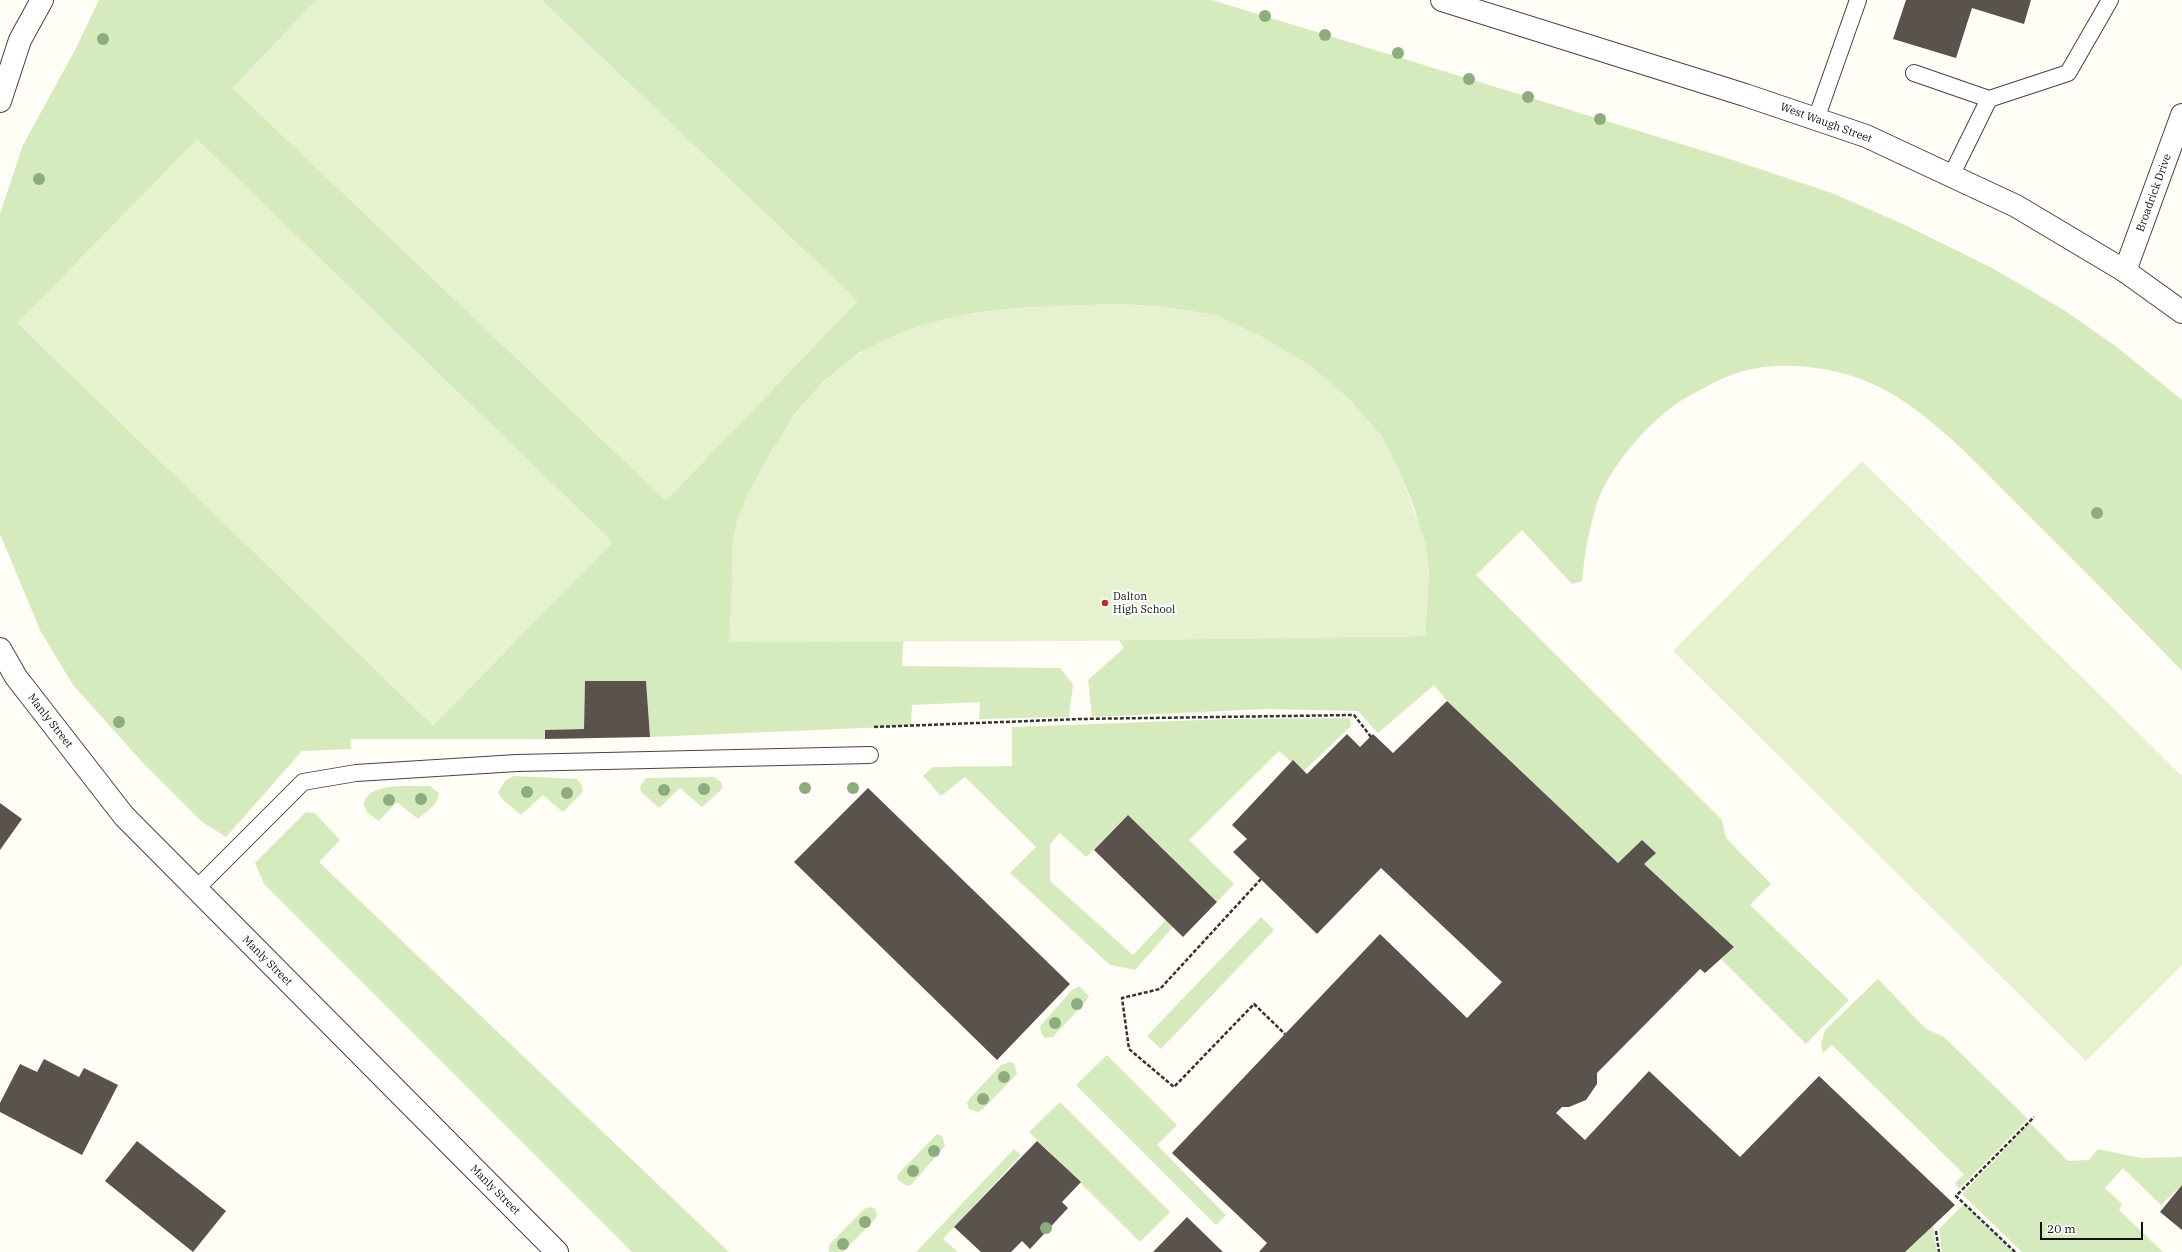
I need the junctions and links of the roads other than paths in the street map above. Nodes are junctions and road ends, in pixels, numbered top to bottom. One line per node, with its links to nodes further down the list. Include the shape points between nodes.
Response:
1 (42, 0): 7 (street, via 20,40)
2 (1442, 0): 9 (street, West Waugh Street)
3 (1858, 0): 9 (lane)
4 (2110, 0): 6 (lane, via 2068,73)
5 (1914, 73): 6 (lane)
6 (1989, 99): 10 (lane)
7 (0, 101)
8 (2182, 115): 11 (street, Broadrick Drive)
9 (1816, 119): 10 (street, West Waugh Street, via 1866,136)
10 (1951, 176): 11 (street, West Waugh Street, via 2016,206)
11 (2125, 271): 12 (street, West Waugh Street)
12 (2182, 312)
13 (0, 649): 15 (street, Manly Street, via 16,677 124,816)
14 (870, 755): 15 (lane, via 517,763 356,773 303,782)
15 (196, 889): 16 (street, Manly Street)
16 (551, 1250)

